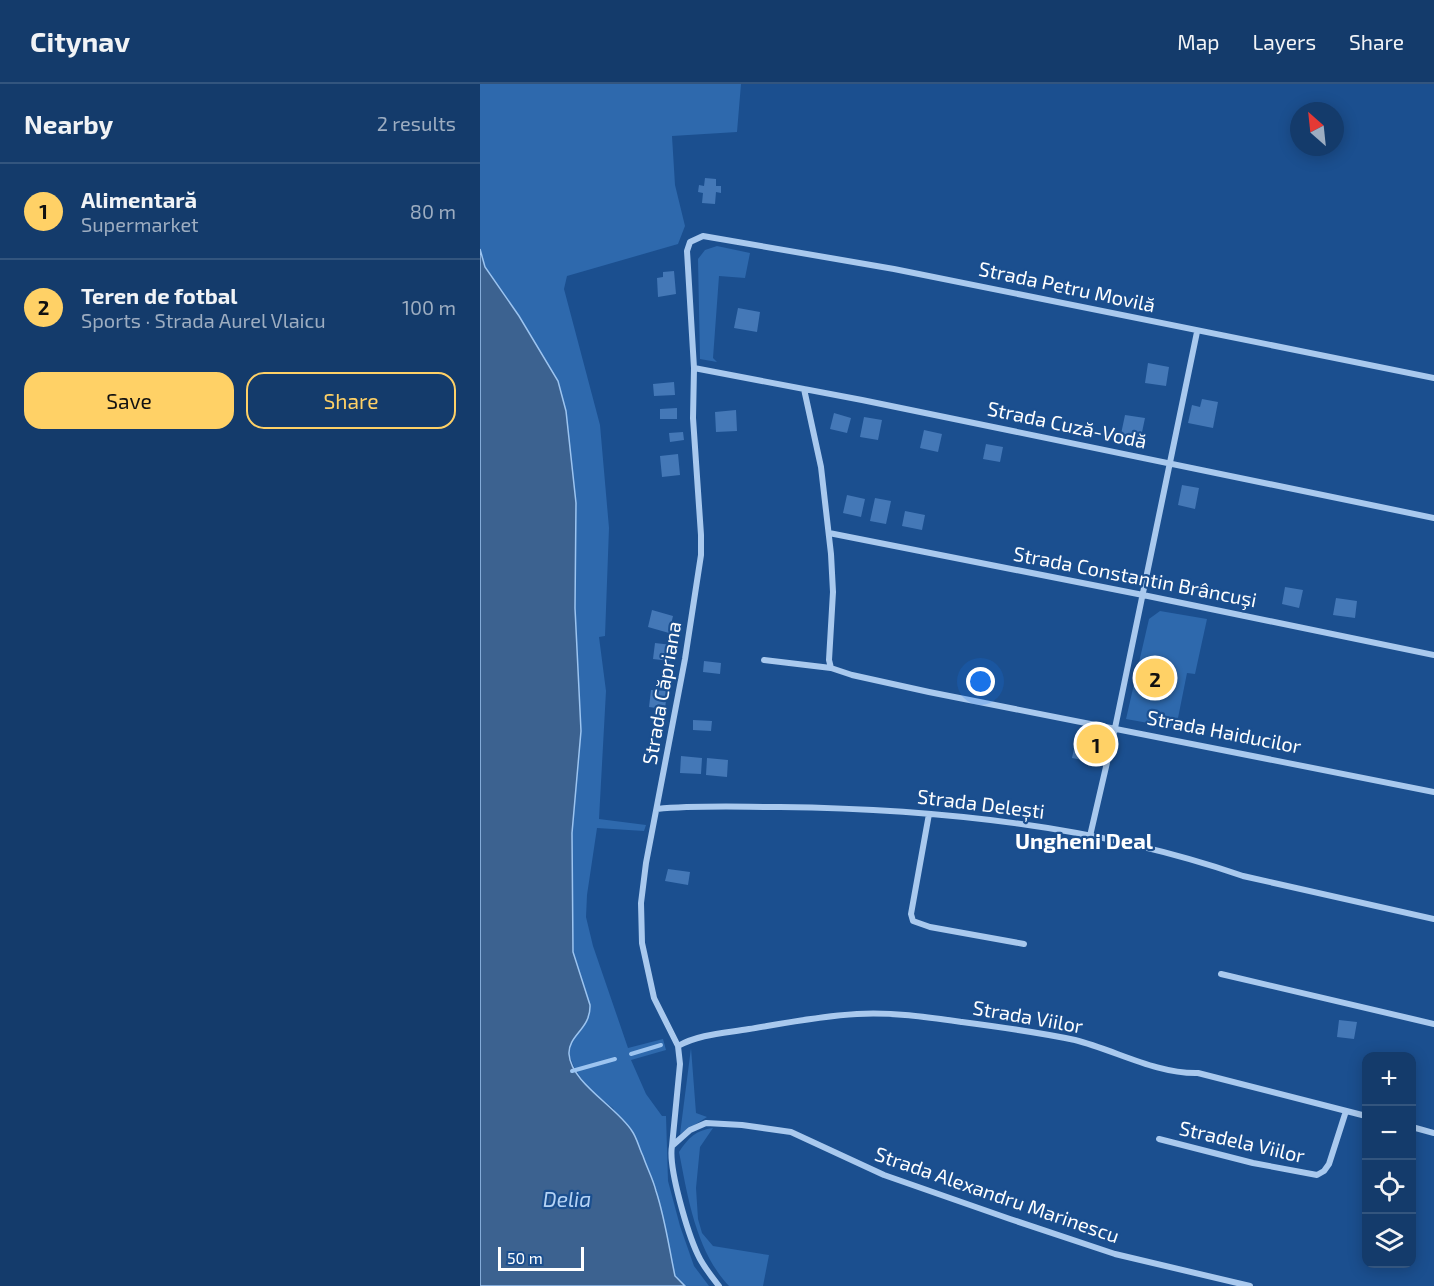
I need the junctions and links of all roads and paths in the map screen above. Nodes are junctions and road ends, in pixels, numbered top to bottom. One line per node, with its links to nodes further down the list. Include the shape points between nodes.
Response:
1 (693, 239): 2 (street, Strada Petru Movilă, via 704,236 894,269); 3 (street, Strada Căpriana, via 687,251)
2 (1197, 332): 4 (street, Strada Petru Movilă); 6 (street)
3 (694, 368): 5 (street, Strada Cuză-Vodă); 15 (street, Strada Căpriana, via 701,555)
4 (1434, 378)
5 (804, 389): 6 (street, Strada Cuză-Vodă); 8 (street, via 821,467)
6 (1170, 463): 7 (street, Strada Cuză-Vodă); 9 (street)
7 (1434, 518)
8 (829, 533): 9 (street, Strada Constantin Brâncuşi); 12 (street, via 833,592 828,660)
9 (1143, 595): 10 (street, Strada Constantin Brâncuşi); 13 (street)
10 (1434, 656)
11 (764, 660): 12 (street, Strada Haiducilor)
12 (831, 668): 13 (street, Strada Haiducilor)
13 (1115, 728): 14 (street, Strada Haiducilor); 17 (street)
14 (1434, 792)
15 (657, 809): 16 (street, Strada Delești, via 801,807); 22 (street, Strada Căpriana, via 641,903 642,943 654,998)
16 (929, 814): 17 (street, Strada Delești); 19 (street, via 911,914 913,921)
17 (1090, 836): 18 (street, Strada Delești)
18 (1434, 919)
19 (1024, 944)
20 (1221, 975): 21 (street)
21 (1434, 1024)
22 (678, 1046): 23 (street, Strada Viilor, via 717,1034 839,1016 912,1015 1074,1040 1167,1070 1198,1073); 28 (street, Strada Căpriana, via 680,1064)
23 (1346, 1111): 24 (street, Strada Viilor); 27 (street, Stradela Viilor, via 1329,1164 1317,1175)
24 (1362, 1115)
25 (1416, 1128): 26 (street)
26 (1434, 1133)
27 (1159, 1139)
28 (672, 1146): 29 (street, via 672,1167 695,1249); 30 (street, Strada Alexandru Marinescu, via 690,1130 706,1123 791,1132 884,1175 1010,1219 1127,1257)
29 (719, 1286)
30 (1250, 1286)

